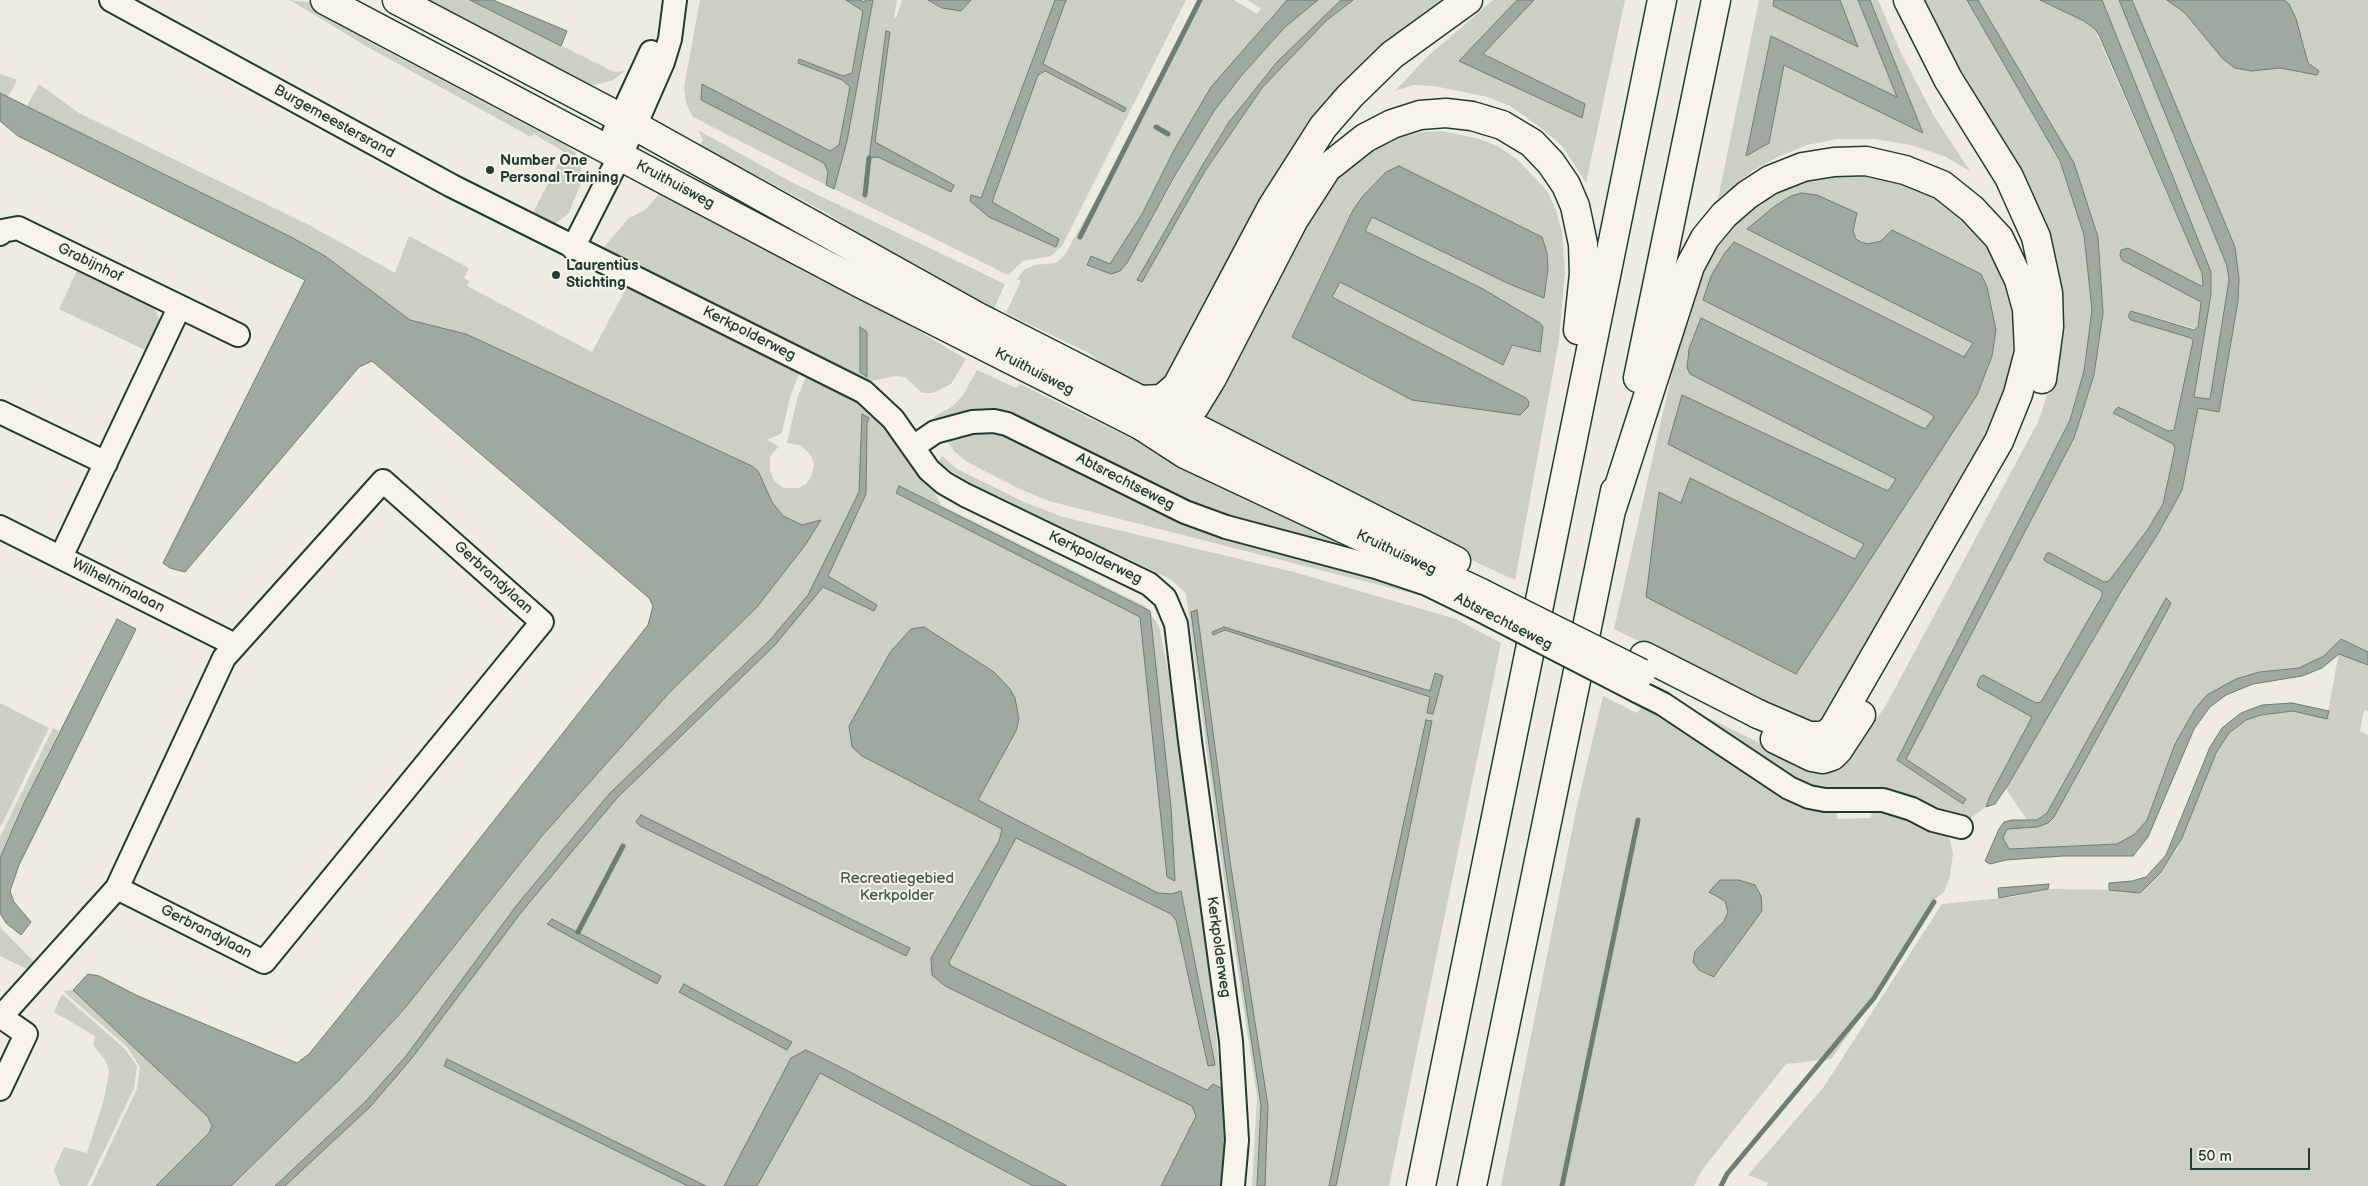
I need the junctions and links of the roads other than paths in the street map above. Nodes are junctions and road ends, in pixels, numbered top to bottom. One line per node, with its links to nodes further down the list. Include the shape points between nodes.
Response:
1 (111, 0): 13 (street, Burgemeestersrand, via 440,180)
2 (324, 0): 11 (main road, Kruithuisweg)
3 (397, 0): 10 (main road, Kruithuisweg)
4 (661, 0): 10 (street, via 657,32)
5 (675, 0): 10 (street, via 670,39 663,62)
6 (1468, 0): 18 (main road, via 1392,55 1323,127 1272,207 1177,386)
7 (1662, 0): 25 (main road)
8 (1716, 0): 22 (main road)
9 (1908, 0): 29 (main road, via 1948,79 2008,178 2036,237 2048,293 2046,361 2030,414 2016,446 1845,742 1832,756 1817,758 1798,751)
10 (628, 122): 11 (street); 15 (main road, Kruithuisweg)
11 (613, 152): 13 (street); 15 (main road, Kruithuisweg)
12 (0, 234): 14 (street, Grabijnhof, via 18,228)
13 (566, 244): 20 (street, Kerkpolderweg, via 864,392 893,419)
14 (179, 308): 16 (street, Grabijnhof); 21 (street)
15 (971, 326): 18 (main road, Kruithuisweg)
16 (238, 335)
17 (0, 412): 21 (street)
18 (1141, 413): 19 (main road, via 1154,427); 26 (main road, Kruithuisweg, via 1185,454)
19 (1180, 420): 25 (main road, via 1195,406 1212,378 1293,221 1327,168 1365,138 1420,115 1463,115 1502,125 1532,143 1566,185 1575,206 1583,244 1583,293); 26 (main road, Kruithuisweg)
20 (916, 452): 26 (street, Abtsrechtseweg, via 935,432 972,422 1007,424 1185,512 1226,527 1427,584); 34 (street, Kerkpolderweg, via 928,470 944,483 1149,584 1165,598 1170,609 1176,624 1232,1042 1237,1140)
21 (106, 463): 24 (street)
22 (1612, 508): 29 (main road, via 1690,266 1705,238 1747,194 1770,180 1803,167 1866,161 1905,170 1942,185 1972,209 1999,238 2019,280 2027,309 2029,352 2018,394 1999,441 1833,729 1824,736 1809,736); 36 (main road)
23 (0, 527): 24 (street, Wilhelminalaan)
24 (60, 557): 27 (street, Wilhelminalaan)
25 (1549, 558): 35 (main road)
26 (1481, 593): 28 (main road, Kruithuisweg)
27 (236, 645): 31 (street, Gerbrandylaan, via 224,658); 31 (street, Gerbrandylaan, via 383,480 542,622 264,962)
28 (1641, 673): 29 (main road, Kruithuisweg); 30 (street, via 1663,704 1789,788 1825,800 1883,800)
29 (1755, 721)
30 (1961, 828)
31 (117, 888): 32 (street)
32 (1, 1017): 33 (street, via 26,1034)
33 (0, 1089)
34 (1233, 1186)
35 (1421, 1186)
36 (1472, 1186)

